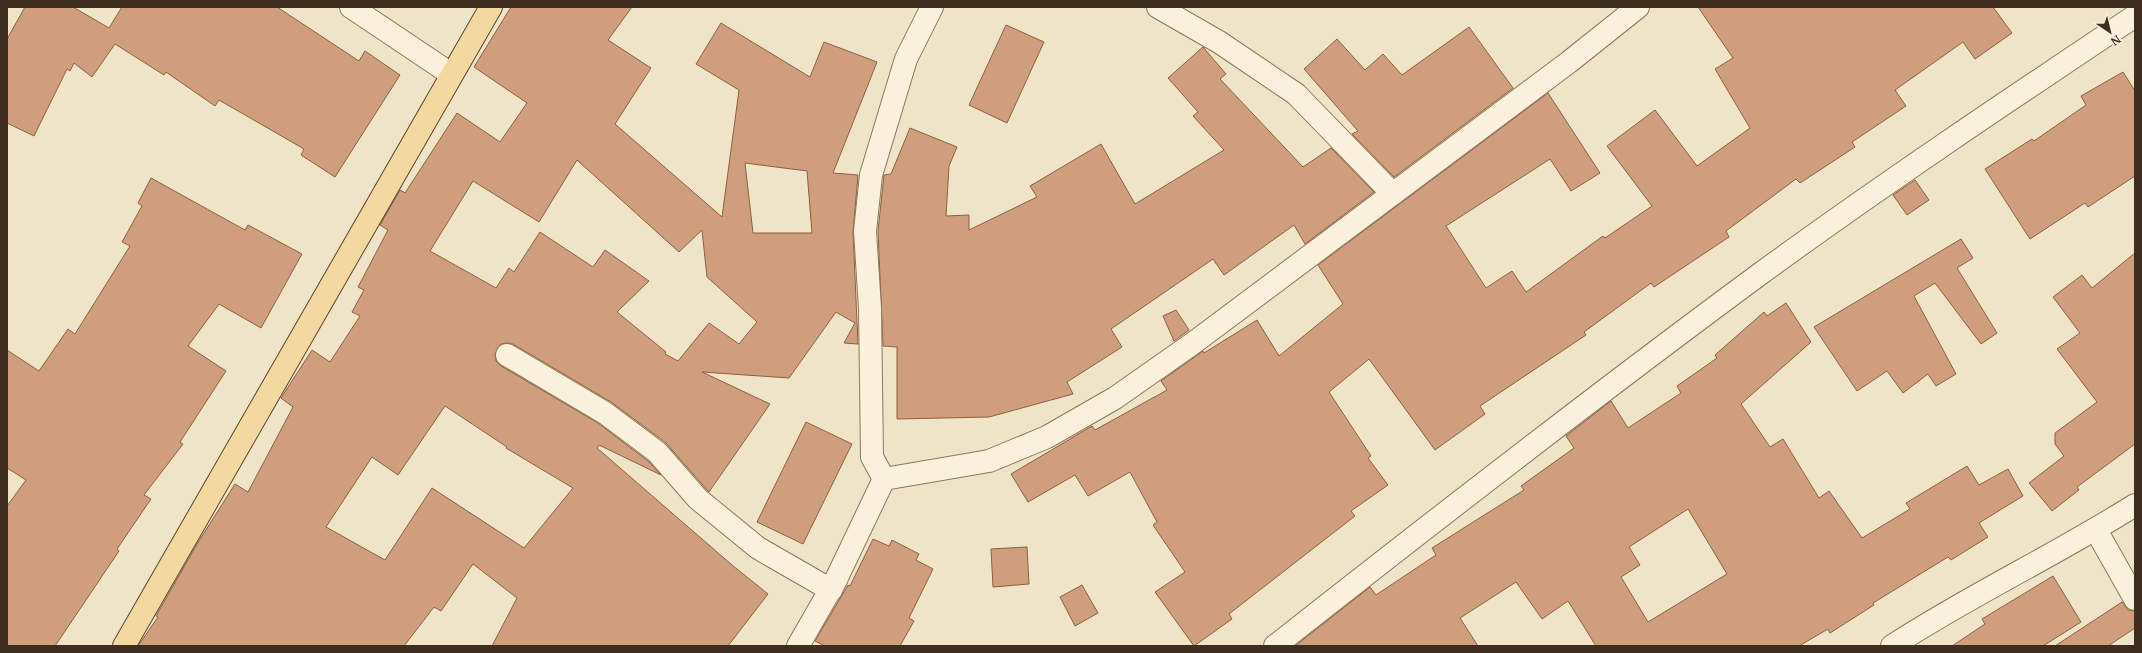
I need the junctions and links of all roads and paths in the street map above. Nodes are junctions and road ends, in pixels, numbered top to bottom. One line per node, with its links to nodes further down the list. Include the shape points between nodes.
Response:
1 (351, 7): 7 (street)
2 (491, 7): 7 (main road)
3 (932, 7): 10 (street, via 906,59 871,175 865,231 870,308 872,456)
4 (1158, 7): 8 (street, via 1219,42 1296,94)
5 (1638, 7): 8 (street, via 1570,62)
6 (2135, 16): 17 (street, via 2006,102 1761,274 1412,538)
7 (451, 74): 15 (main road)
8 (1392, 194): 10 (street, via 1192,344 1115,398 1054,433 989,461)
9 (507, 355): 13 (street, via 605,413 657,452 698,499 758,548)
10 (884, 479): 13 (street)
11 (2135, 505): 12 (street)
12 (2096, 530): 14 (street); 18 (street, via 1920,627)
13 (831, 590): 16 (street)
14 (2135, 599)
15 (124, 646)
16 (798, 646)
17 (1275, 646)
18 (1892, 646)

